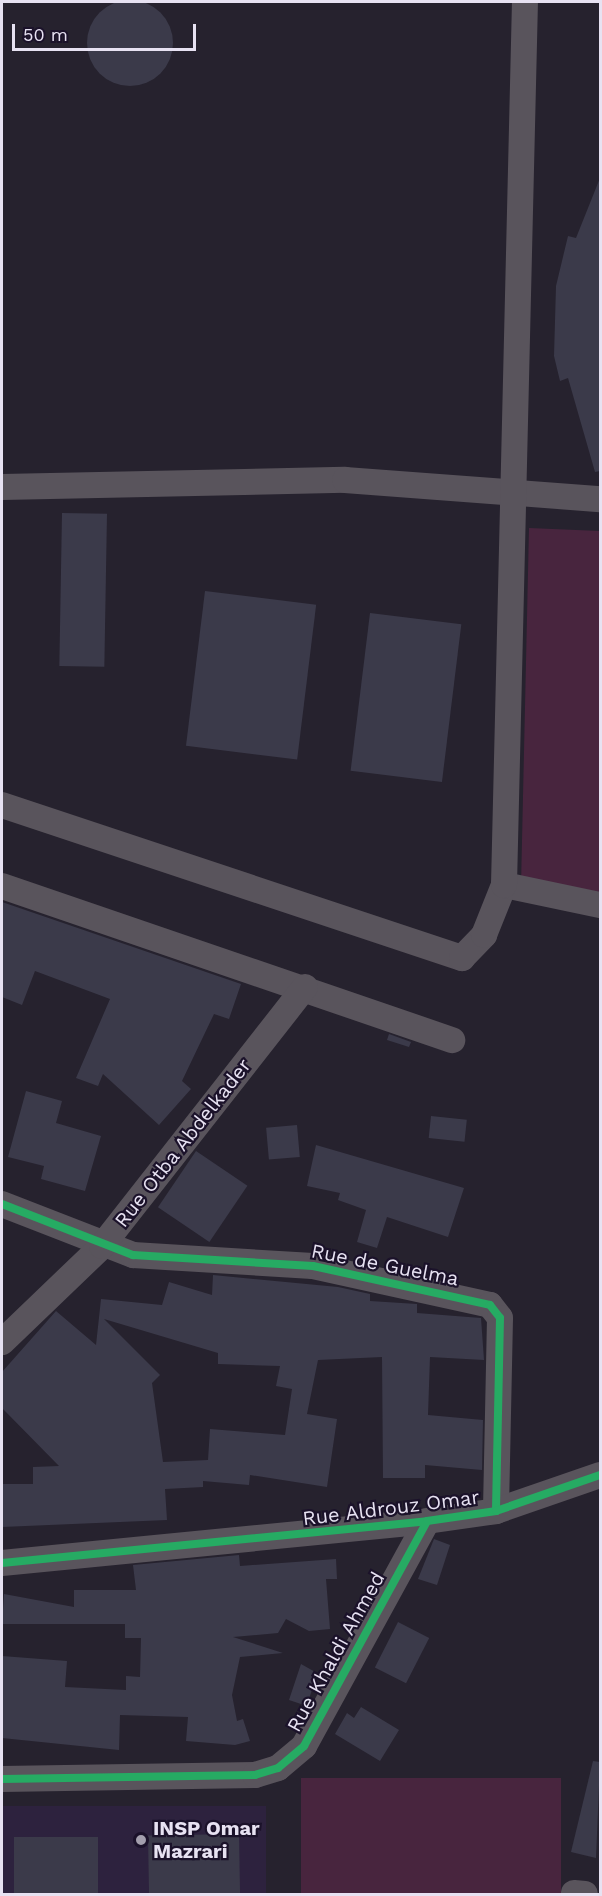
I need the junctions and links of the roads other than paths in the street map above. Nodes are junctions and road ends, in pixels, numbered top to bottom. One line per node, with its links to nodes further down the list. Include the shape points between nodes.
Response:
1 (525, 2): 3 (street)
2 (2, 487): 3 (street, via 345,480)
3 (512, 495): 4 (street); 6 (street)
4 (600, 499)
5 (2, 805): 6 (street, via 462,958 484,934)
6 (504, 885): 8 (street)
7 (2, 886): 9 (street)
8 (600, 905)
9 (305, 987): 10 (street); 12 (street, Rue Otba Abdelkader)
10 (452, 1040)
11 (2, 1204): 12 (street, Rue de Guelma)
12 (102, 1246): 13 (street, Rue Otba Abdelkader); 15 (street, Rue de Guelma, via 161,1260 313,1266 490,1305 500,1318)
13 (2, 1342)
14 (600, 1474): 15 (street, Rue Aldrouz Omar)
15 (496, 1511): 16 (street, Rue Aldrouz Omar)
16 (427, 1521): 17 (street, Rue Aldrouz Omar, via 175,1550); 18 (street, Rue Khaldi Ahmed, via 304,1746 278,1768 255,1775)
17 (2, 1563)
18 (2, 1779)

